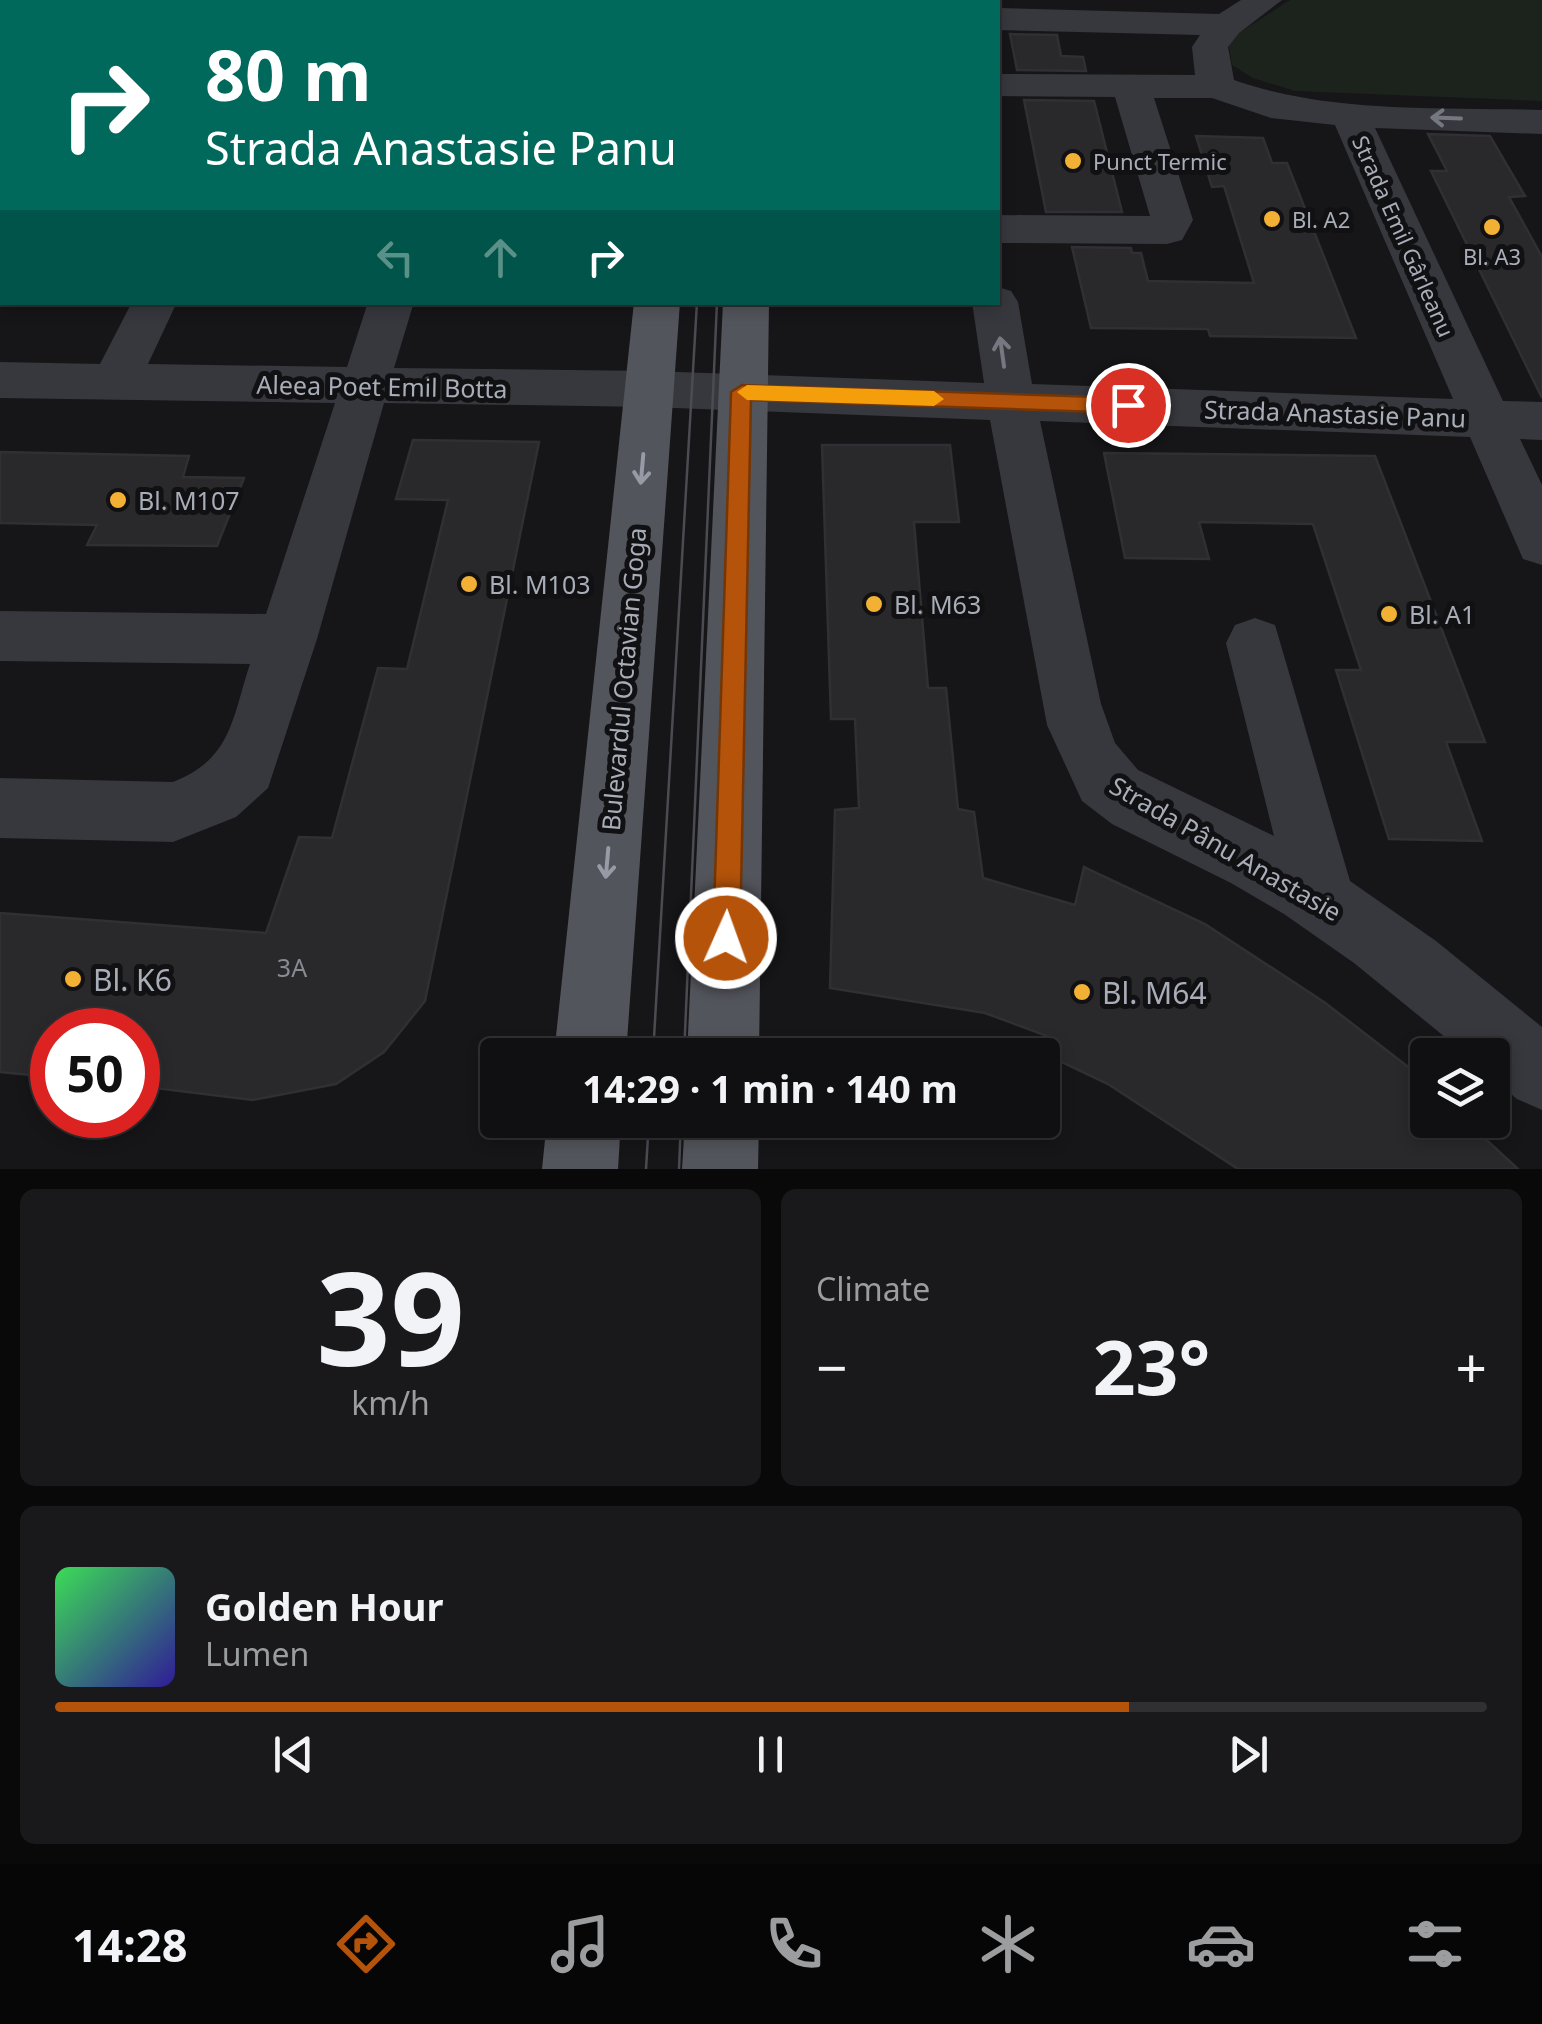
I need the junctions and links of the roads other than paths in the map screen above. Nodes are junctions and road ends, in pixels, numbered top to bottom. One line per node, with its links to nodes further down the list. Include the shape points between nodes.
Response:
1 (1196, 0): 4 (street)
2 (1265, 0): 4 (street)
3 (1000, 19): 4 (street)
4 (1226, 25): 7 (street, via 1210,47)
5 (1000, 85): 6 (street, Strada Emil Gârleanu)
6 (1131, 86): 7 (street, Strada Emil Gârleanu); 10 (street, via 1172,220 1168,230)
7 (1216, 87): 8 (street, Strada Emil Gârleanu, via 1271,106)
8 (1350, 115): 9 (street, one-way to 8); 22 (street, Strada Emil Gârleanu)
9 (1542, 122)
10 (1000, 229)
11 (153, 305): 17 (street)
12 (390, 305): 18 (street)
13 (657, 305): 19 (main road, Bulevardul Octavian Goga)
14 (746, 305): 20 (main road)
15 (995, 305): 21 (street, Strada Pânu Anastasie, one-way to 15)
16 (0, 380): 17 (street, Aleea Poet Emil Botta)
17 (115, 382): 18 (street, Aleea Poet Emil Botta)
18 (366, 385): 19 (street, Aleea Poet Emil Botta); 26 (street)
19 (649, 389): 20 (street, Strada Anastasie Panu); 30 (main road, Bulevardul Octavian Goga, one-way to 30)
20 (742, 392): 21 (street, Strada Anastasie Panu); 31 (main road)
21 (1009, 401): 22 (street, Strada Anastasie Panu); 29 (street, Strada Pânu Anastasie, via 1079,728 1105,782)
22 (1486, 419): 23 (street, Strada Anastasie Panu); 24 (street, Strada Emil Gârleanu)
23 (1542, 421)
24 (1542, 543)
25 (0, 636): 26 (street)
26 (289, 640): 28 (street, via 246,768 214,796 173,812)
27 (1255, 642): 29 (street)
28 (0, 808)
29 (1323, 900): 32 (street, Strada Pânu Anastasie)
30 (592, 1038)
31 (723, 1038)
32 (1542, 1074)
33 (583, 1138): 35 (main road)
34 (721, 1138): 36 (main road)
35 (580, 1169)
36 (720, 1169)

